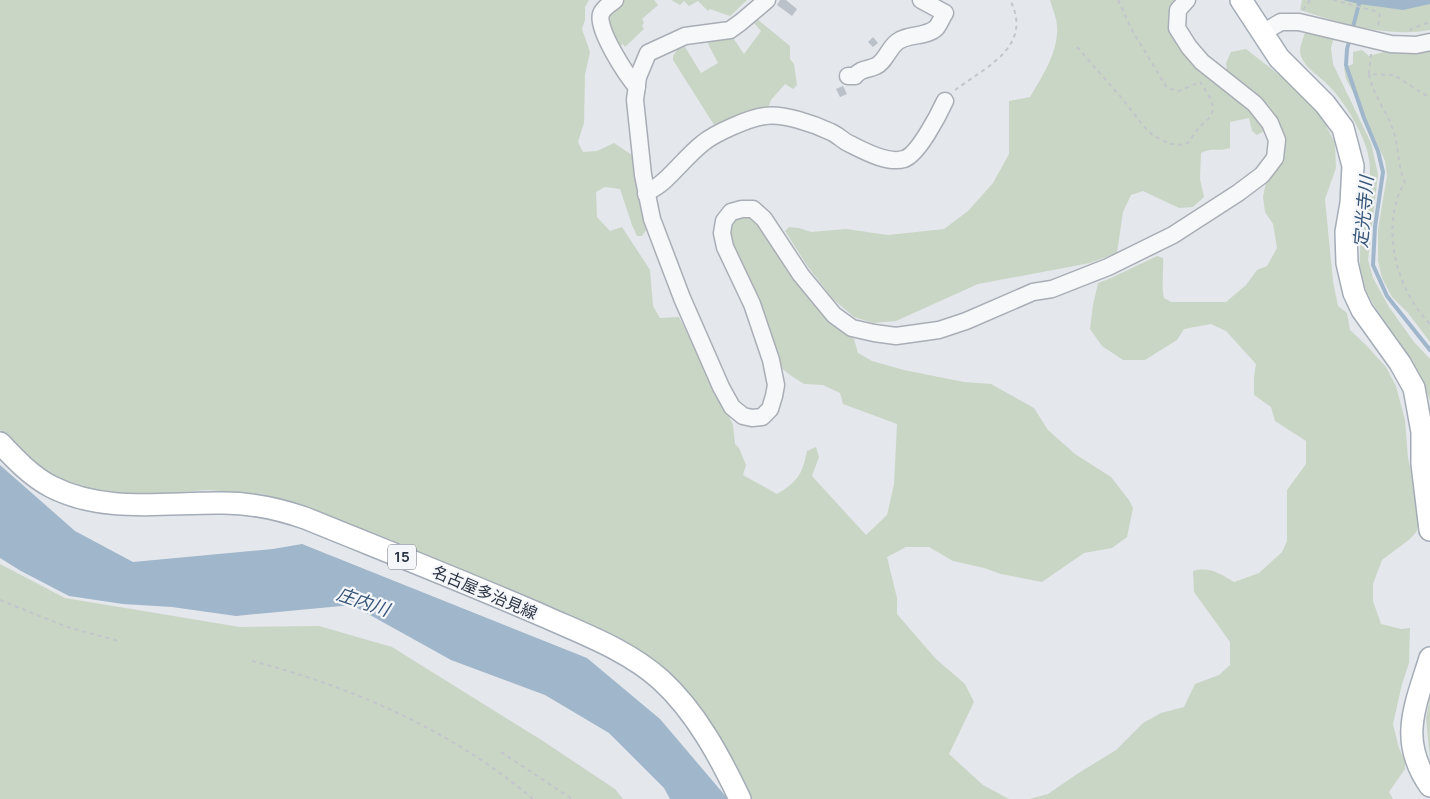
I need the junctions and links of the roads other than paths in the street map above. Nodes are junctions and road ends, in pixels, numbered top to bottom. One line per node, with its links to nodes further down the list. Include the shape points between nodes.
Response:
1 (614, 0): 9 (street, via 601,14 601,27 620,64)
2 (921, 0): 8 (street, via 944,13 936,28 899,40 877,66)
3 (1187, 0): 11 (street, via 1178,10 1177,28 1189,47 1205,65 1255,104 1270,123 1277,140 1274,158 1262,175 1173,234 1108,267 1052,289 1033,292 939,330 896,336 852,328 834,315 800,275 764,219 753,209 731,212 724,221 725,247 752,304 776,384 770,409 762,417 743,416 732,407 721,388 679,290)
4 (1241, 0): 6 (main road)
5 (766, 1): 9 (street, via 730,30 685,36 648,53)
6 (1262, 33): 7 (street, via 1281,22 1299,22 1392,44); 13 (main road, via 1279,58 1325,104 1343,128 1353,166 1346,263 1362,310 1414,388 1422,432)
7 (1430, 42)
8 (848, 76)
9 (637, 87): 11 (street, via 635,100)
10 (945, 101): 11 (street, via 932,126 906,159 882,157 810,124 766,116 720,132 703,142 663,182)
11 (646, 194)
12 (0, 443): 16 (main road, 名古屋多治見線 / 15, via 20,464 50,486 73,497 98,503 225,502 283,510 589,637 628,657 660,679 682,702 723,762)
13 (1430, 530)
14 (1430, 658): 15 (main road, via 1414,712 1411,735 1417,766)
15 (1430, 786)
16 (740, 799)

